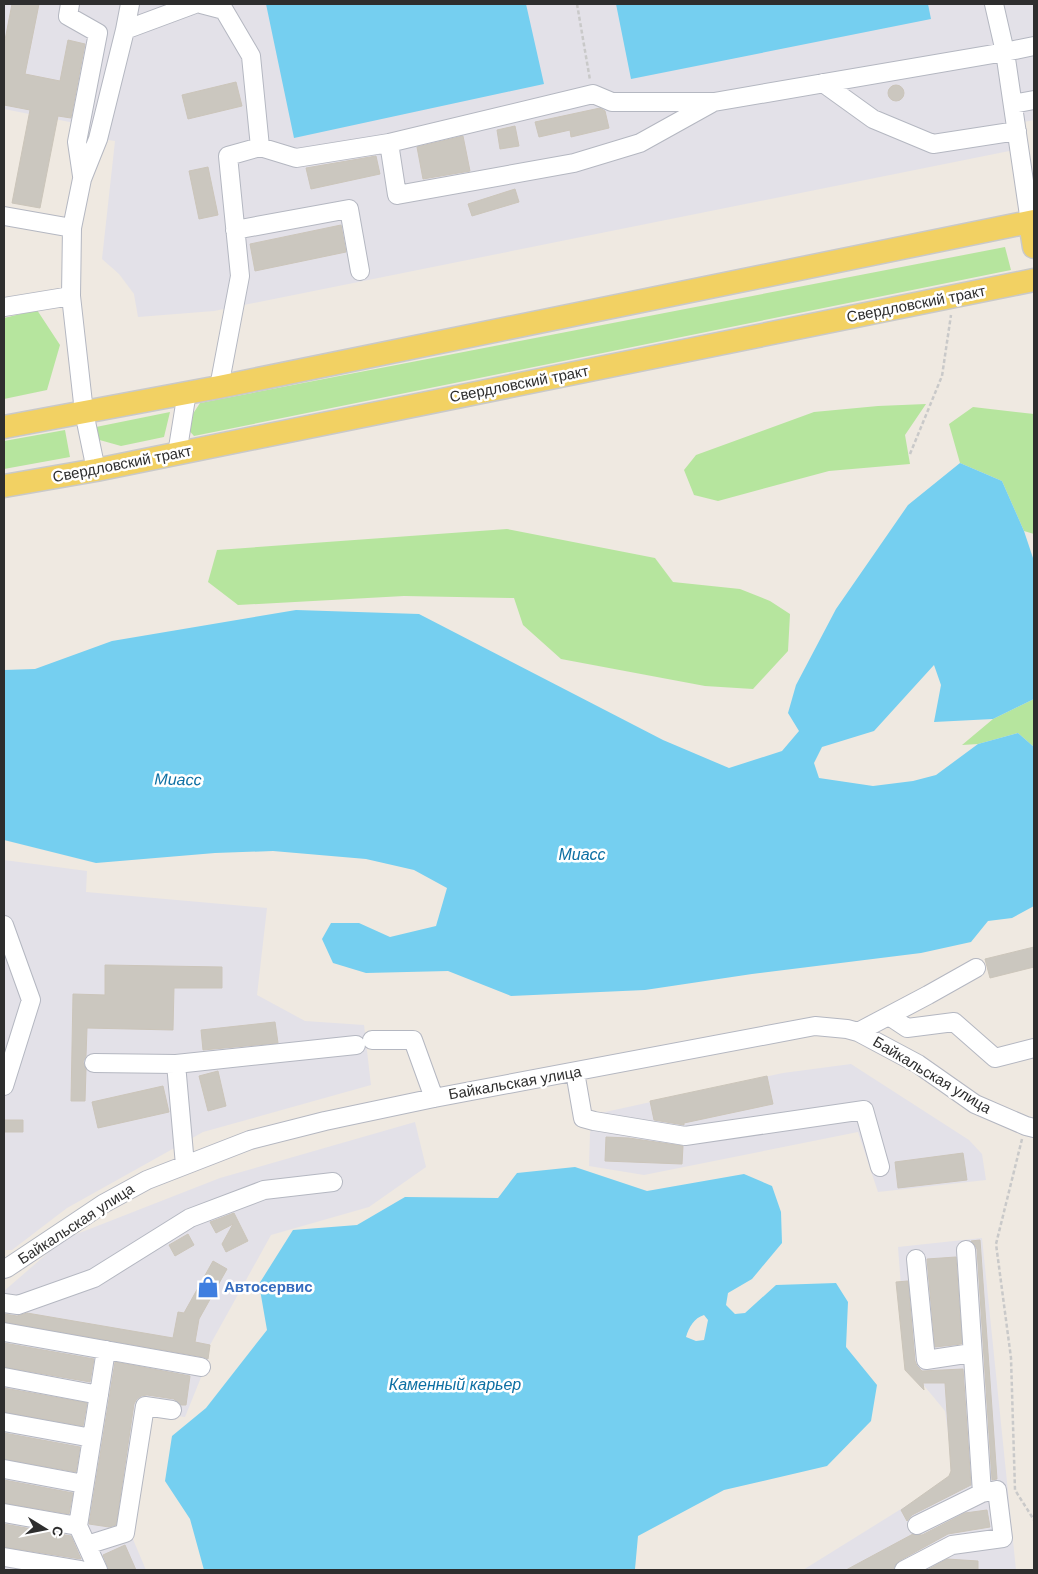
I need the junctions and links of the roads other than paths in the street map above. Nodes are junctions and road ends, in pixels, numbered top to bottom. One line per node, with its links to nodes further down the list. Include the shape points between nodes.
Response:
1 (70, 4): 16 (street, via 68,16 98,33 77,142)
2 (130, 4): 6 (street)
3 (196, 4): 6 (street)
4 (201, 4): 15 (street, via 224,10 251,56)
5 (994, 4): 8 (street)
6 (125, 30): 16 (street, via 98,139)
7 (1034, 46): 8 (street)
8 (1005, 52): 9 (street); 12 (street)
9 (823, 83): 11 (street); 13 (street, via 873,119 933,144)
10 (1034, 100): 12 (street)
11 (714, 102): 14 (street, via 612,102 593,94); 14 (street, via 640,144 574,163 397,195)
12 (1013, 104): 13 (street)
13 (1017, 131): 17 (street)
14 (389, 143): 15 (street, via 296,158)
15 (260, 148): 20 (street, via 228,156)
16 (82, 179): 19 (street)
17 (1031, 214): 21 (main road); 26 (main road)
18 (4, 216): 19 (street)
19 (72, 228): 24 (street)
20 (235, 230): 22 (street, via 349,209); 26 (street, via 240,276)
21 (1034, 247)
22 (360, 271)
23 (1034, 280): 30 (main road, Свердловский тракт)
24 (71, 296): 25 (street); 28 (street)
25 (4, 307)
26 (219, 387): 27 (main road)
27 (186, 392): 28 (main road); 30 (street)
28 (84, 412): 29 (main road); 31 (street)
29 (4, 427)
30 (177, 454): 31 (main road, Свердловский тракт)
31 (96, 470): 32 (main road, Свердловский тракт)
32 (4, 486)
33 (4, 925): 41 (street, via 31,1000)
34 (976, 968): 35 (street)
35 (889, 1016): 36 (street); 37 (street, via 908,1028 954,1022 995,1058)
36 (858, 1032): 40 (street, Байкальская улица, via 815,1026); 43 (street, Байкальская улица, via 918,1064 975,1104)
37 (1034, 1048)
38 (94, 1063): 39 (street)
39 (176, 1064): 42 (street, via 413,1040); 44 (street)
40 (576, 1072): 42 (street, Байкальская улица); 45 (street, via 583,1118 685,1136 864,1110)
41 (4, 1086)
42 (434, 1098): 44 (street, Байкальская улица, via 250,1140)
43 (1030, 1127)
44 (185, 1165): 49 (street, Байкальская улица, via 147,1180 103,1204)
45 (880, 1167)
46 (334, 1182): 50 (street, via 264,1190 190,1218 94,1278 18,1305)
47 (966, 1250): 53 (street)
48 (916, 1259): 53 (street, via 926,1360)
49 (4, 1269)
50 (4, 1303)
51 (4, 1332): 52 (street)
52 (106, 1350): 54 (street); 56 (street)
53 (972, 1353): 62 (street)
54 (202, 1366)
55 (4, 1377): 56 (street)
56 (99, 1395): 59 (street)
57 (172, 1410): 66 (street, via 145,1406 126,1533)
58 (4, 1422): 59 (street)
59 (92, 1438): 61 (street)
60 (4, 1469): 61 (street)
61 (84, 1484): 64 (street)
62 (982, 1493): 65 (street); 70 (street, via 997,1490 1003,1538 952,1545)
63 (4, 1513): 64 (street)
64 (78, 1526): 66 (street)
65 (917, 1526)
66 (86, 1545): 69 (street)
67 (4, 1557): 68 (street)
68 (81, 1570)
69 (98, 1570)
70 (904, 1570)

